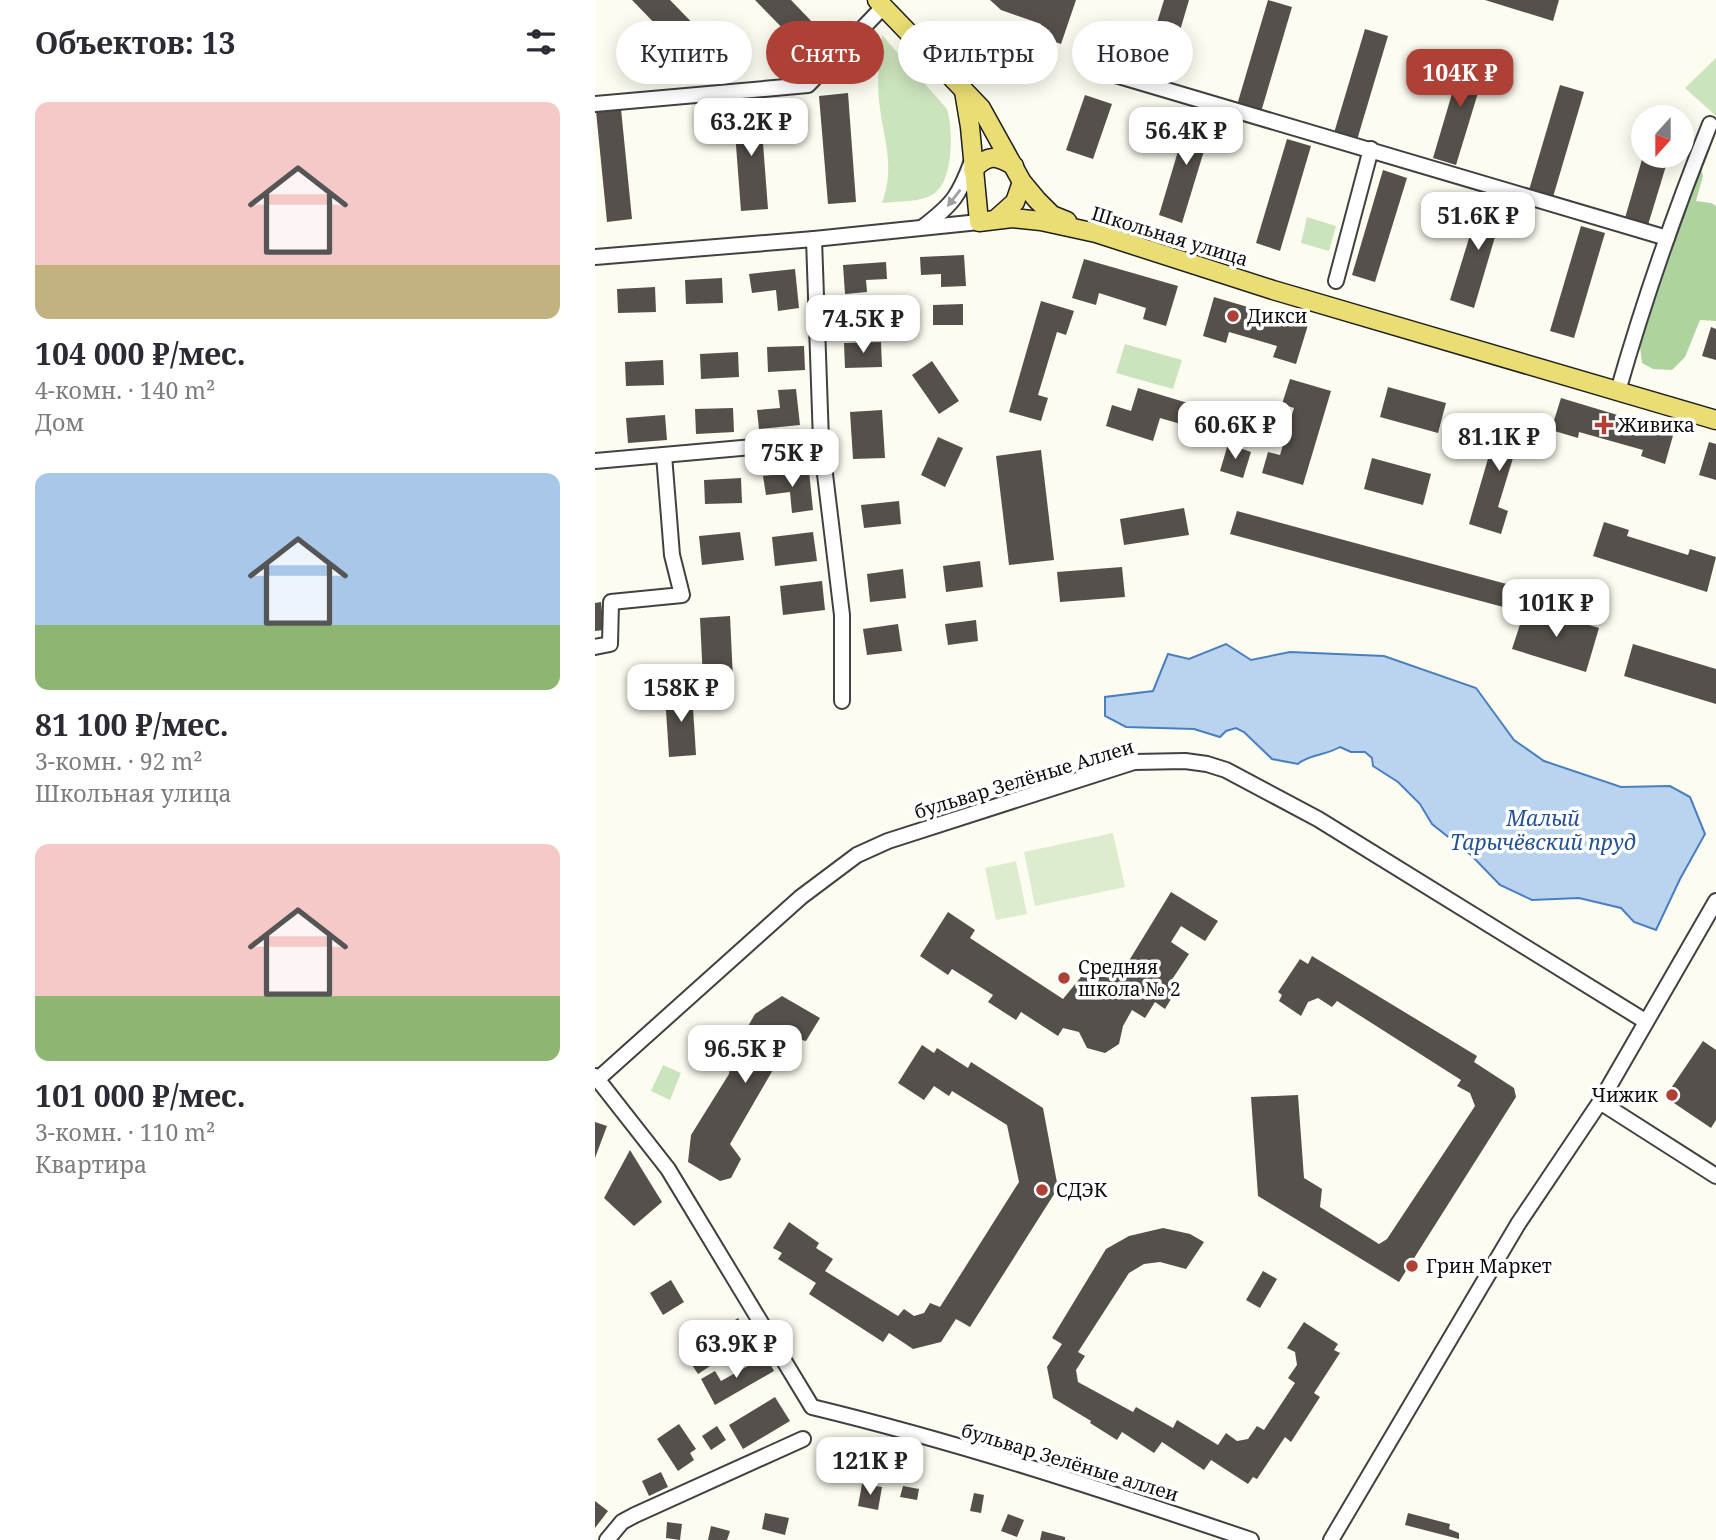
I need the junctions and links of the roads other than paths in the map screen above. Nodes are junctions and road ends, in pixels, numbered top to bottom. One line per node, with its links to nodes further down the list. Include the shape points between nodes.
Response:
1 (880, 4): 3 (main road); 4 (street, via 808,85)
2 (1147, 84): 6 (street)
3 (964, 91): 7 (main road); 8 (main road, via 981,108)
4 (595, 104)
5 (1710, 124): 12 (street)
6 (1371, 149): 12 (street); 15 (street)
7 (973, 164): 8 (main road, via 1002,159); 9 (main road); 10 (street, one-way to 10, via 954,201)
8 (1018, 174): 9 (main road, via 1015,202); 11 (main road, via 1052,215)
9 (988, 220): 10 (street, Школьная улица); 11 (main road, Школьная улица, via 1041,221)
10 (922, 228): 13 (street, Школьная улица)
11 (1096, 233): 16 (main road, Школьная улица)
12 (1667, 238): 16 (street)
13 (814, 239): 14 (street, Школьная улица); 18 (street)
14 (595, 257)
15 (1336, 281)
16 (1618, 391): 17 (main road, Школьная улица)
17 (1716, 420)
18 (821, 441): 19 (street); 22 (street, via 842,615)
19 (664, 455): 20 (street); 21 (street, via 672,555 682,595 611,602)
20 (595, 461)
21 (602, 645)
22 (842, 701)
23 (1716, 901): 24 (street)
24 (1645, 1021): 25 (street, бульвар Зелёные Аллеи, via 1318,819 1226,770 1185,761 1134,762 857,855 765,928); 26 (street)
25 (597, 1077): 30 (street, бульвар Зелёные аллеи, via 668,1169 813,1407 870,1420)
26 (1600, 1102): 27 (street); 31 (street, via 1518,1224)
27 (1716, 1176)
28 (803, 1439): 29 (street, via 635,1514)
29 (607, 1540)
30 (1251, 1540)
31 (1331, 1540)

